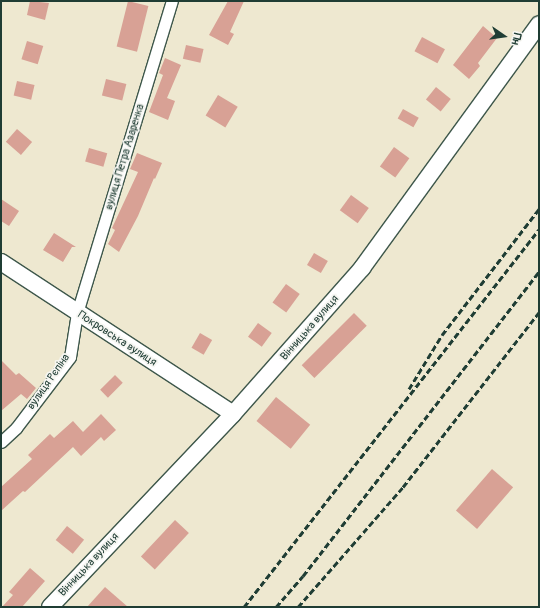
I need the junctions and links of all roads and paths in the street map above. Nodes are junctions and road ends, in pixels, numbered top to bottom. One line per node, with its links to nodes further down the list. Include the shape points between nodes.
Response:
1 (172, 1): 4 (street, вулиця Петра Азаренка)
2 (539, 24): 5 (street, Вінницька вулиця, via 362,268)
3 (1, 262): 4 (street, Покровська вулиця)
4 (77, 313): 5 (street, Покровська вулиця); 6 (street, вулиця Рєпіна, via 70,357 16,428)
5 (233, 414): 7 (street, Вінницька вулиця)
6 (1, 442)
7 (50, 607)

